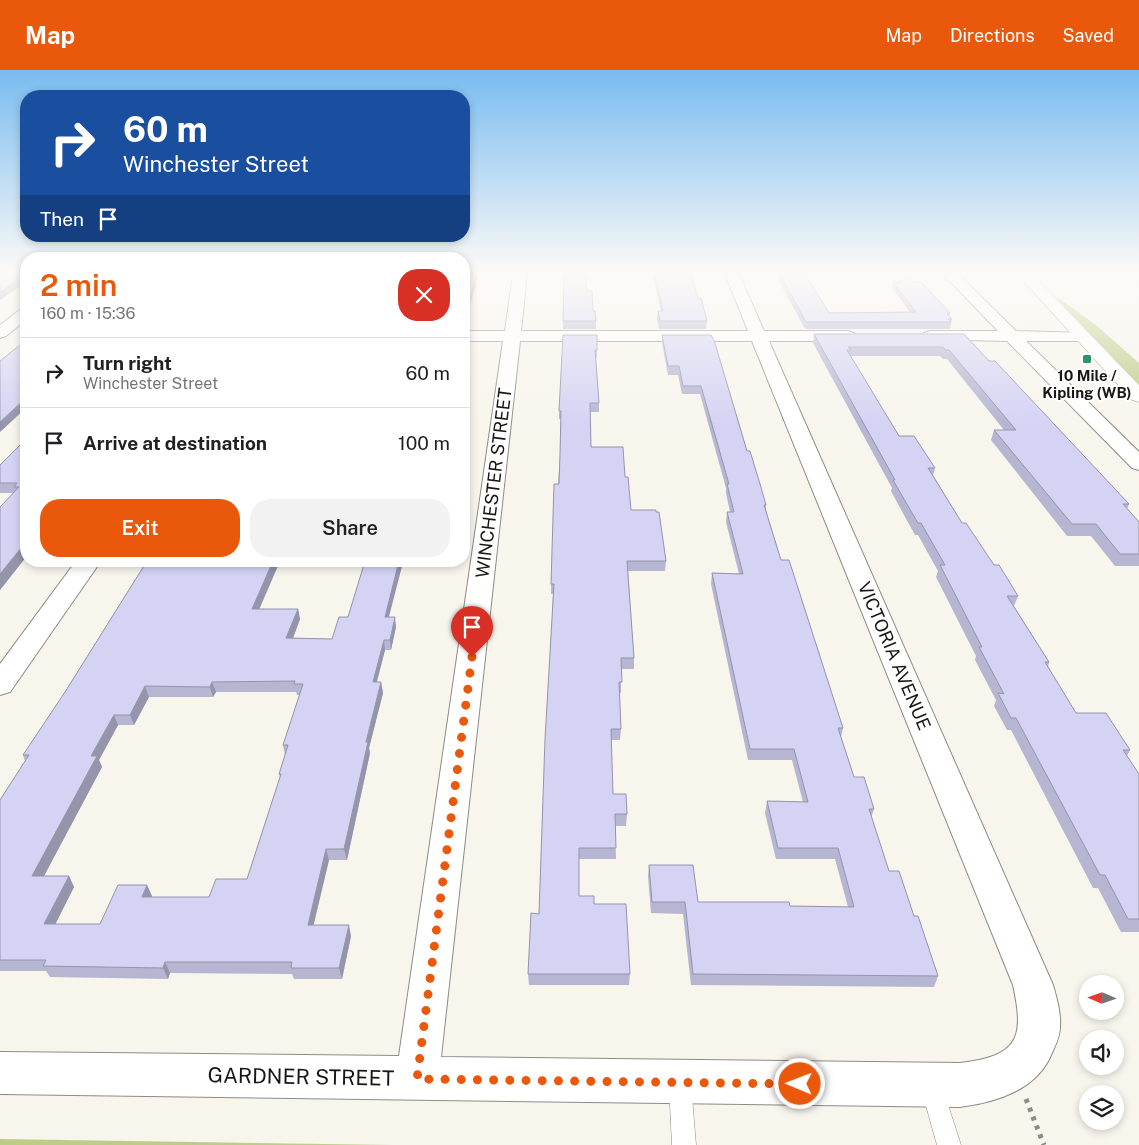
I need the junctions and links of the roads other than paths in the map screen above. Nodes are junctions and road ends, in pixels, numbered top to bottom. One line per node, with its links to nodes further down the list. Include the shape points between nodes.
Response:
1 (12, 324): 6 (street)
2 (514, 324): 9 (street, WINCHESTER STREET)
3 (754, 324): 10 (street, VICTORIA AVENUE)
4 (999, 324): 13 (street)
5 (1070, 324): 14 (main road)
6 (0, 334): 7 (street)
7 (20, 335)
8 (470, 336): 9 (street)
9 (513, 336): 10 (street); 21 (street, WINCHESTER STREET)
10 (759, 336): 11 (street); 19 (street, VICTORIA AVENUE, via 1033,985 1038,1005)
11 (866, 336)
12 (915, 336): 13 (street)
13 (1011, 336): 14 (street); 16 (street)
14 (1081, 336): 15 (main road)
15 (1139, 396)
16 (1139, 464)
17 (85, 567): 18 (street)
18 (0, 685)
19 (1036, 1042): 23 (street, GARDNER STREET, via 1014,1068 1002,1076 985,1082)
20 (0, 1073): 21 (street, GARDNER STREET)
21 (417, 1079): 22 (street, GARDNER STREET)
22 (680, 1082): 23 (street, GARDNER STREET); 24 (lane)
23 (931, 1085): 25 (lane)
24 (684, 1145)
25 (949, 1145)

